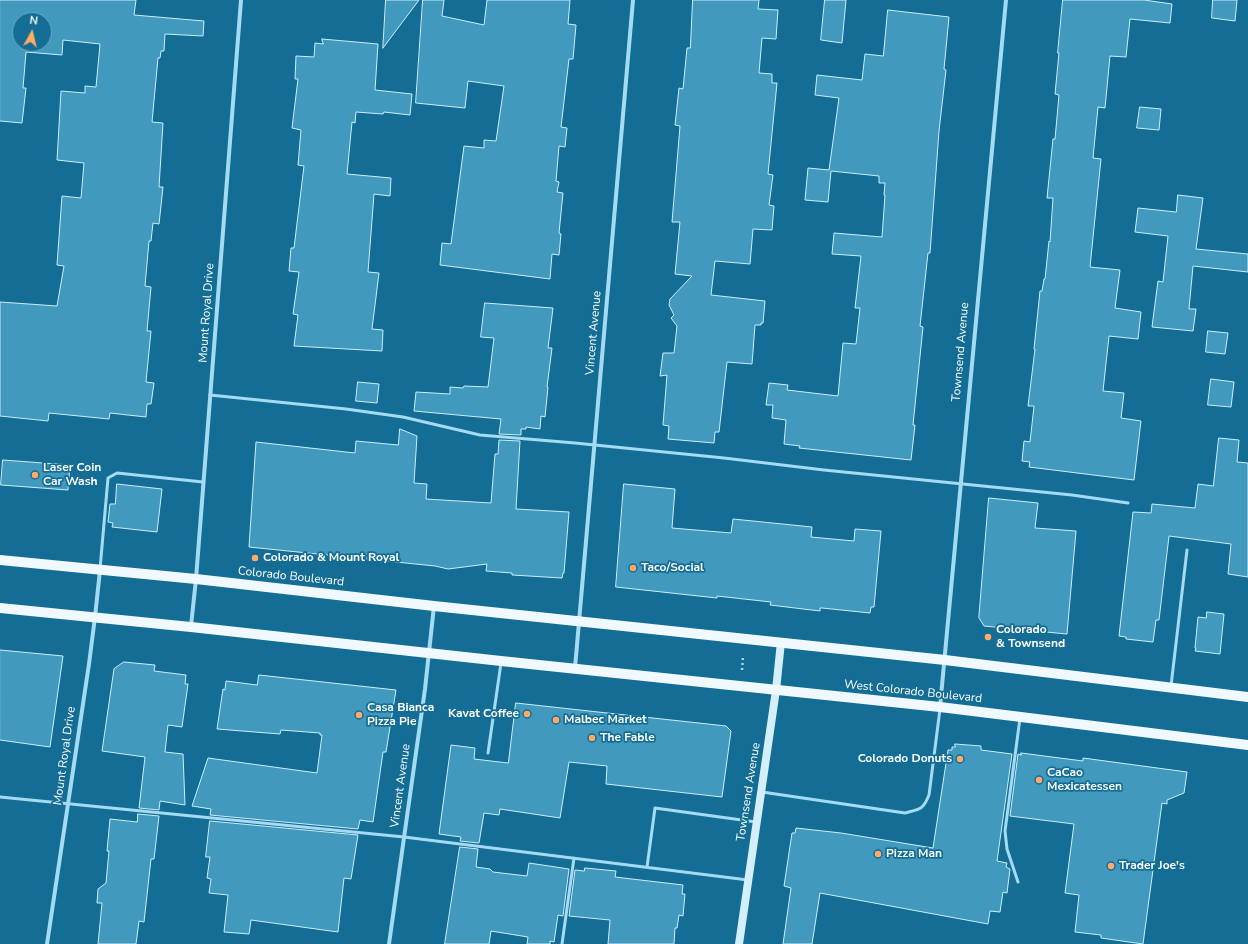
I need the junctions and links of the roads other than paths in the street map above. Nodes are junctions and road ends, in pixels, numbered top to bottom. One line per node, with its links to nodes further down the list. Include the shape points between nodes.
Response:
1 (241, 0): 4 (street, Mount Royal Drive)
2 (633, 0): 5 (street, Vincent Avenue)
3 (1006, 0): 7 (street, Townsend Avenue)
4 (210, 395): 5 (lane, via 403,416 480,435); 6 (street, Mount Royal Drive)
5 (594, 445): 7 (lane); 16 (street, Vincent Avenue)
6 (203, 482): 11 (lane, via 117,473 108,478); 12 (street, Mount Royal Drive)
7 (961, 485): 8 (lane, via 1064,494); 20 (street, Townsend Avenue)
8 (1128, 503)
9 (1187, 550): 23 (lane)
10 (0, 560): 11 (main road, Colorado Boulevard)
11 (100, 570): 12 (main road, Colorado Boulevard); 15 (street, Mount Royal Drive)
12 (196, 579): 13 (main road, Colorado Boulevard); 17 (street, Mount Royal Drive)
13 (434, 606): 16 (main road, Colorado Boulevard); 19 (street, Vincent Avenue)
14 (0, 608): 15 (main road)
15 (95, 618): 17 (main road); 32 (street, Mount Royal Drive)
16 (580, 621): 18 (main road); 22 (street, Vincent Avenue)
17 (191, 627): 19 (main road)
18 (781, 642): 20 (main road); 24 (street, Townsend Avenue)
19 (430, 653): 21 (main road); 34 (street, Vincent Avenue)
20 (945, 660): 23 (main road); 26 (street, Townsend Avenue)
21 (501, 661): 22 (main road); 29 (lane)
22 (575, 668): 24 (main road, West Colorado Boulevard)
23 (1171, 688): 25 (main road)
24 (776, 690): 26 (main road, West Colorado Boulevard); 30 (street, Townsend Avenue)
25 (1248, 697)
26 (940, 707): 27 (main road, West Colorado Boulevard); 30 (lane, via 929,795 920,809 906,813)
27 (1020, 717): 28 (main road, West Colorado Boulevard); 38 (lane, via 1005,831 1007,849)
28 (1248, 745)
29 (488, 752)
30 (762, 792): 33 (street, Townsend Avenue)
31 (0, 797): 32 (lane)
32 (68, 804): 34 (lane); 39 (street, Mount Royal Drive)
33 (758, 822): 36 (lane, via 655,808); 37 (street, Townsend Avenue)
34 (404, 837): 35 (lane); 40 (street, Vincent Avenue)
35 (574, 858): 36 (lane); 41 (lane)
36 (648, 867): 37 (lane)
37 (748, 880): 42 (street, Townsend Avenue)
38 (1018, 882)
39 (47, 944)
40 (388, 944)
41 (562, 944)
42 (739, 944)

